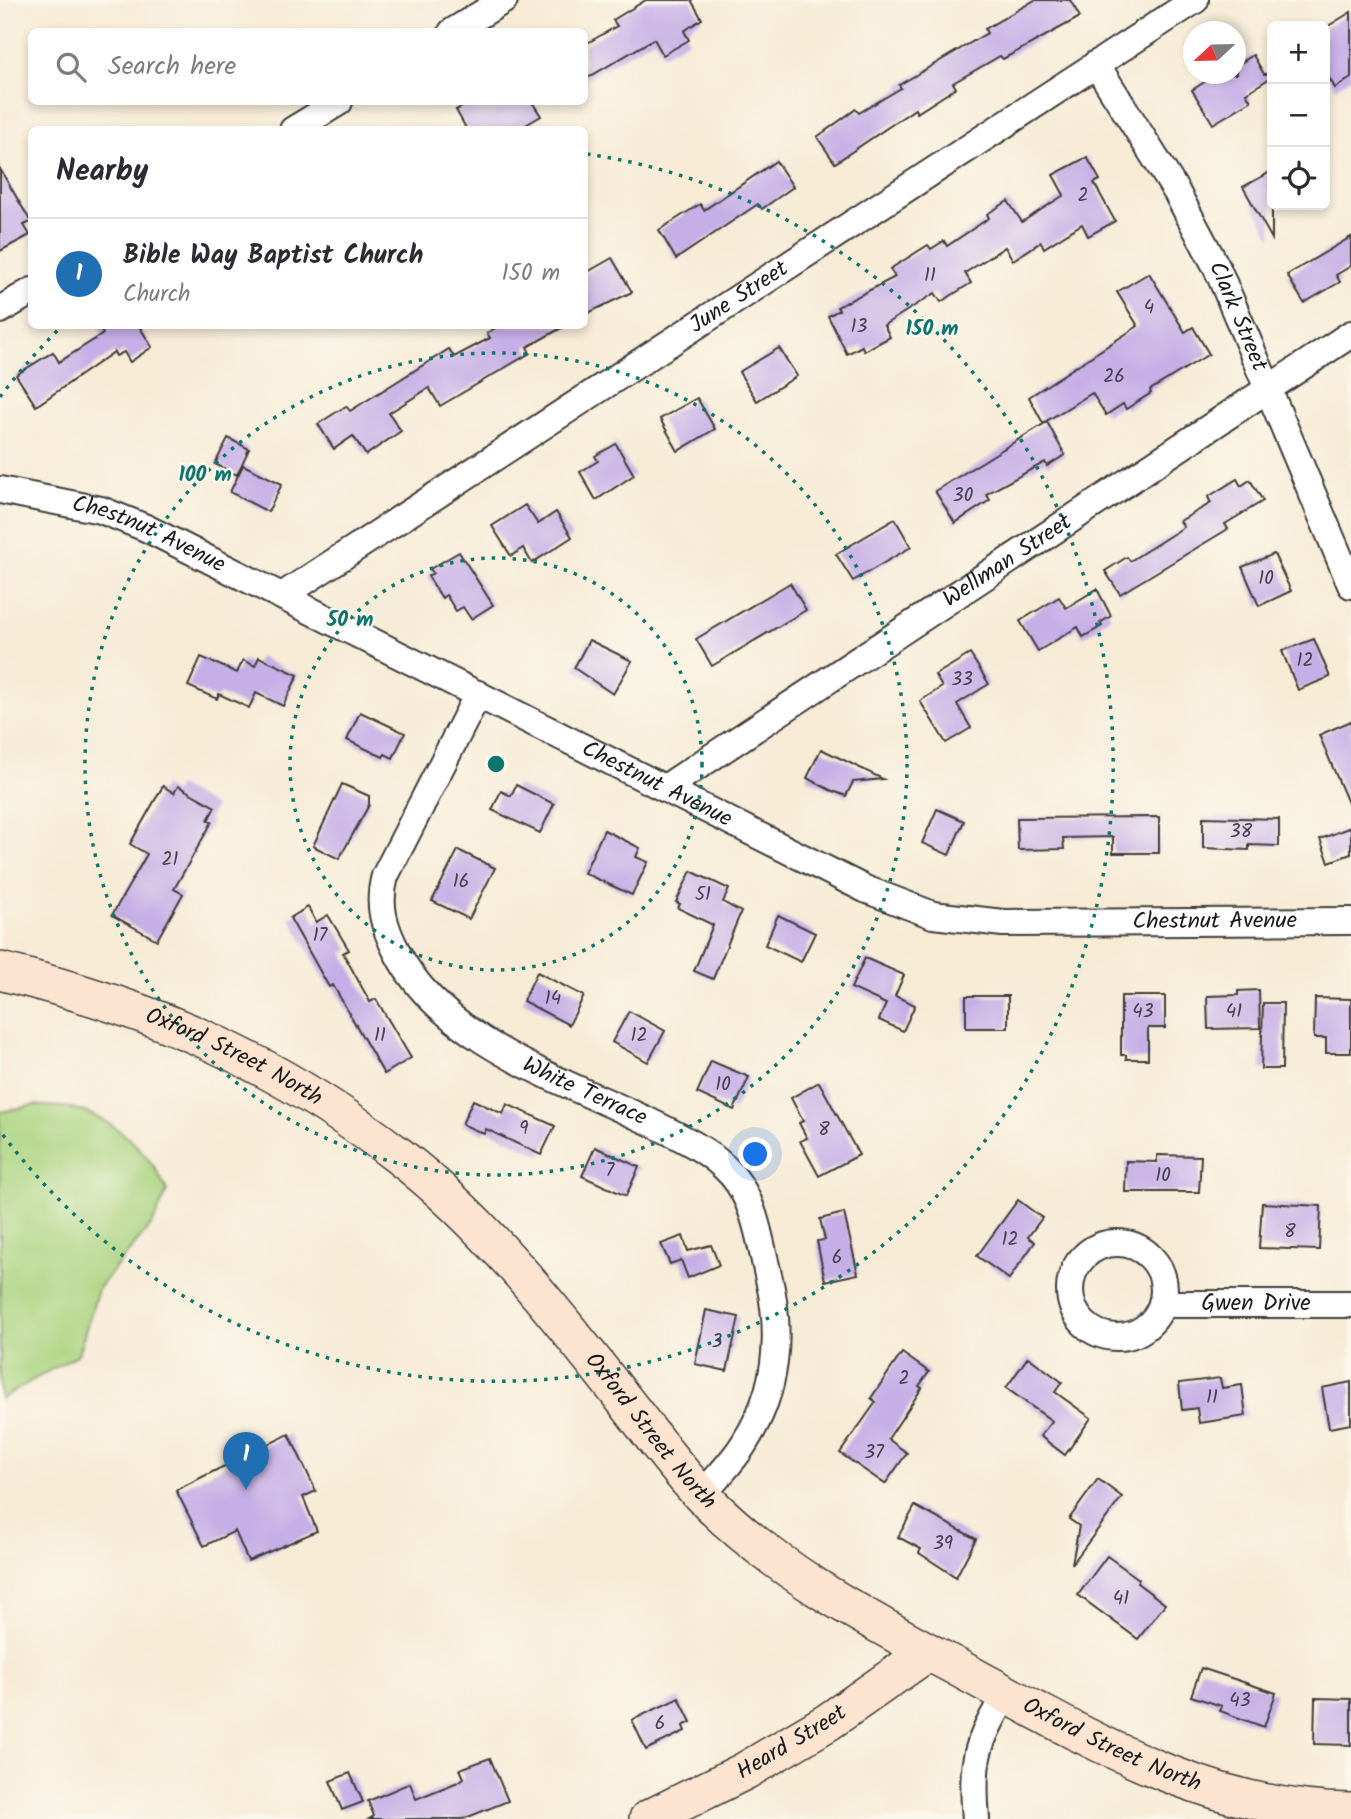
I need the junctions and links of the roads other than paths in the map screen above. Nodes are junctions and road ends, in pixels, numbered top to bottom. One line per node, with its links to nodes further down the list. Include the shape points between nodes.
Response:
1 (503, 0): 3 (street)
2 (1195, 0): 4 (street, June Street)
3 (458, 28)
4 (1096, 64): 10 (street, Clark Street, via 1190,216); 13 (street, June Street)
5 (334, 105): 6 (street)
6 (300, 126)
7 (28, 293): 8 (street)
8 (0, 310)
9 (1351, 334): 10 (street, Wellman Street)
10 (1268, 389): 12 (street, Clark Street); 15 (street, Wellman Street)
11 (0, 490): 13 (street, Chestnut Avenue, via 113,515 146,527)
12 (1351, 584)
13 (282, 596): 14 (street, Chestnut Avenue)
14 (478, 694): 15 (street, Chestnut Avenue); 20 (street, White Terrace, via 385,876 381,891 384,923 419,987 456,1023 499,1049 697,1146 744,1190 777,1313 775,1359 759,1416 745,1443)
15 (666, 788): 16 (street, Chestnut Avenue, via 865,889 933,915 1003,923)
16 (1351, 921)
17 (0, 971): 20 (street, Oxford Street North, via 149,1014 234,1050 400,1156 446,1196 536,1291)
18 (1162, 1304): 19 (street, Gwen Drive)
19 (1351, 1304)
20 (702, 1496): 21 (street, Oxford Street North, via 783,1567)
21 (928, 1651): 22 (street, Oxford Street North); 24 (street, Heard Street, via 828,1721 745,1771)
22 (1006, 1694): 23 (street, Oxford Street North, via 1099,1744 1194,1785 1259,1802); 25 (street, via 984,1731 974,1763)
23 (1351, 1812)
24 (654, 1817)
25 (976, 1819)

